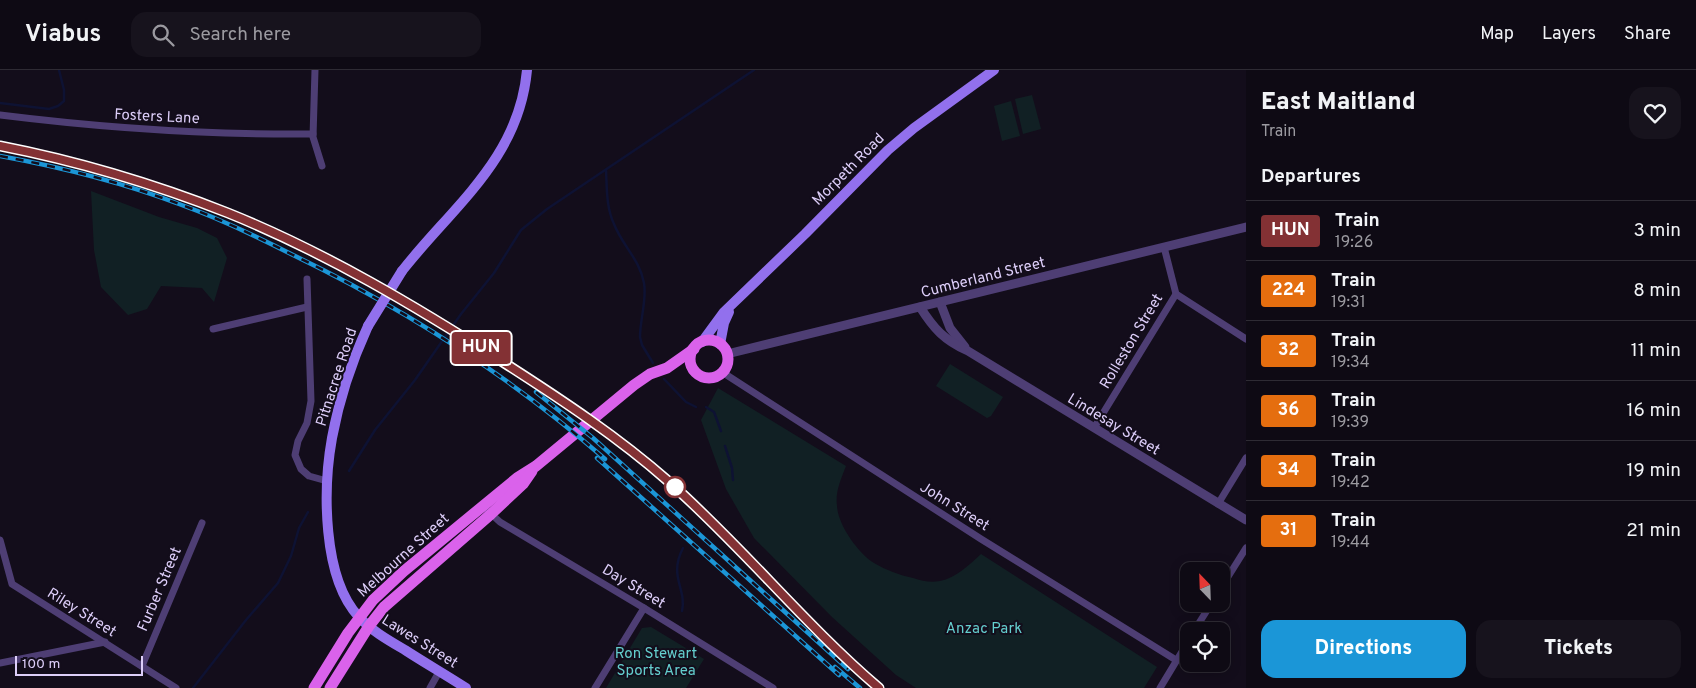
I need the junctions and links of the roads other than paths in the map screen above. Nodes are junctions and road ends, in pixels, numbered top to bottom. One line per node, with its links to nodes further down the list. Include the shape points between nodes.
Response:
1 (315, 70): 5 (street)
2 (527, 70): 27 (main road, Pitnacree Road, bridge, via 518,115 506,143 486,175 402,271 368,326 336,420)
3 (994, 70): 12 (main road, Morpeth Road, via 901,138)
4 (0, 115): 5 (street, Fosters Lane, via 111,127)
5 (313, 134): 6 (street)
6 (322, 166)
7 (1246, 227): 8 (street, Cumberland Street)
8 (1164, 247): 10 (street); 11 (street, Cumberland Street)
9 (306, 279): 13 (street)
10 (1176, 294): 16 (street); 24 (street, Rolleston Street)
11 (940, 302): 14 (street, Cumberland Street); 19 (street, Lindesay Street, via 950,328)
12 (735, 303): 17 (main road, Morpeth Road, via 724,323); 18 (main road, Morpeth Road)
13 (307, 307): 15 (street); 27 (street, via 311,401 295,455 301,469 309,476)
14 (920, 307): 19 (street, Lindesay Street, via 941,335); 20 (street, Cumberland Street)
15 (213, 330)
16 (1246, 339)
17 (720, 344): 18 (main road, via 711,341); 20 (main road)
18 (698, 346): 21 (main road, Melbourne Street); 23 (main road, via 691,361)
19 (968, 351): 24 (street, Lindesay Street)
20 (727, 354): 22 (main road, via 727,365)
21 (667, 368): 23 (main road); 26 (main road, Melbourne Street, via 634,385)
22 (722, 372): 23 (main road, via 710,378); 42 (street, John Street, via 971,533)
23 (699, 375)
24 (1094, 428): 28 (street, Lindesay Street)
25 (1246, 458): 28 (street)
26 (536, 466): 29 (main road, Melbourne Street); 30 (main road, Melbourne Street, via 523,484)
27 (327, 482): 38 (main road, Pitnacree Road, via 329,531 336,578 343,595)
28 (1218, 504): 31 (street, Lindesay Street)
29 (482, 506): 30 (street, Day Street); 38 (main road, Melbourne Street, via 404,571)
30 (491, 514): 37 (street, Day Street); 39 (main road, Melbourne Street, via 401,591)
31 (1246, 520)
32 (202, 523): 44 (street, Furber Street)
33 (0, 540): 35 (street, Riley Street)
34 (1246, 548): 36 (street)
35 (1, 551): 40 (street, Riley Street, via 12,584)
36 (1230, 574)
37 (644, 608): 51 (street); 52 (street, Day Street)
38 (359, 617): 39 (main road, Lawes Street); 47 (main road, Melbourne Street)
39 (369, 626): 45 (main road, Lawes Street); 48 (main road, Melbourne Street)
40 (104, 642): 43 (street); 44 (street, Riley Street)
41 (1180, 654): 42 (street)
42 (1176, 660): 53 (street)
43 (0, 663)
44 (142, 666): 46 (street, Riley Street)
45 (439, 672): 49 (street); 50 (main road, Lawes Street)
46 (176, 688)
47 (314, 688)
48 (330, 688)
49 (430, 688)
50 (466, 688)
51 (595, 688)
52 (773, 688)
53 (1160, 688)

